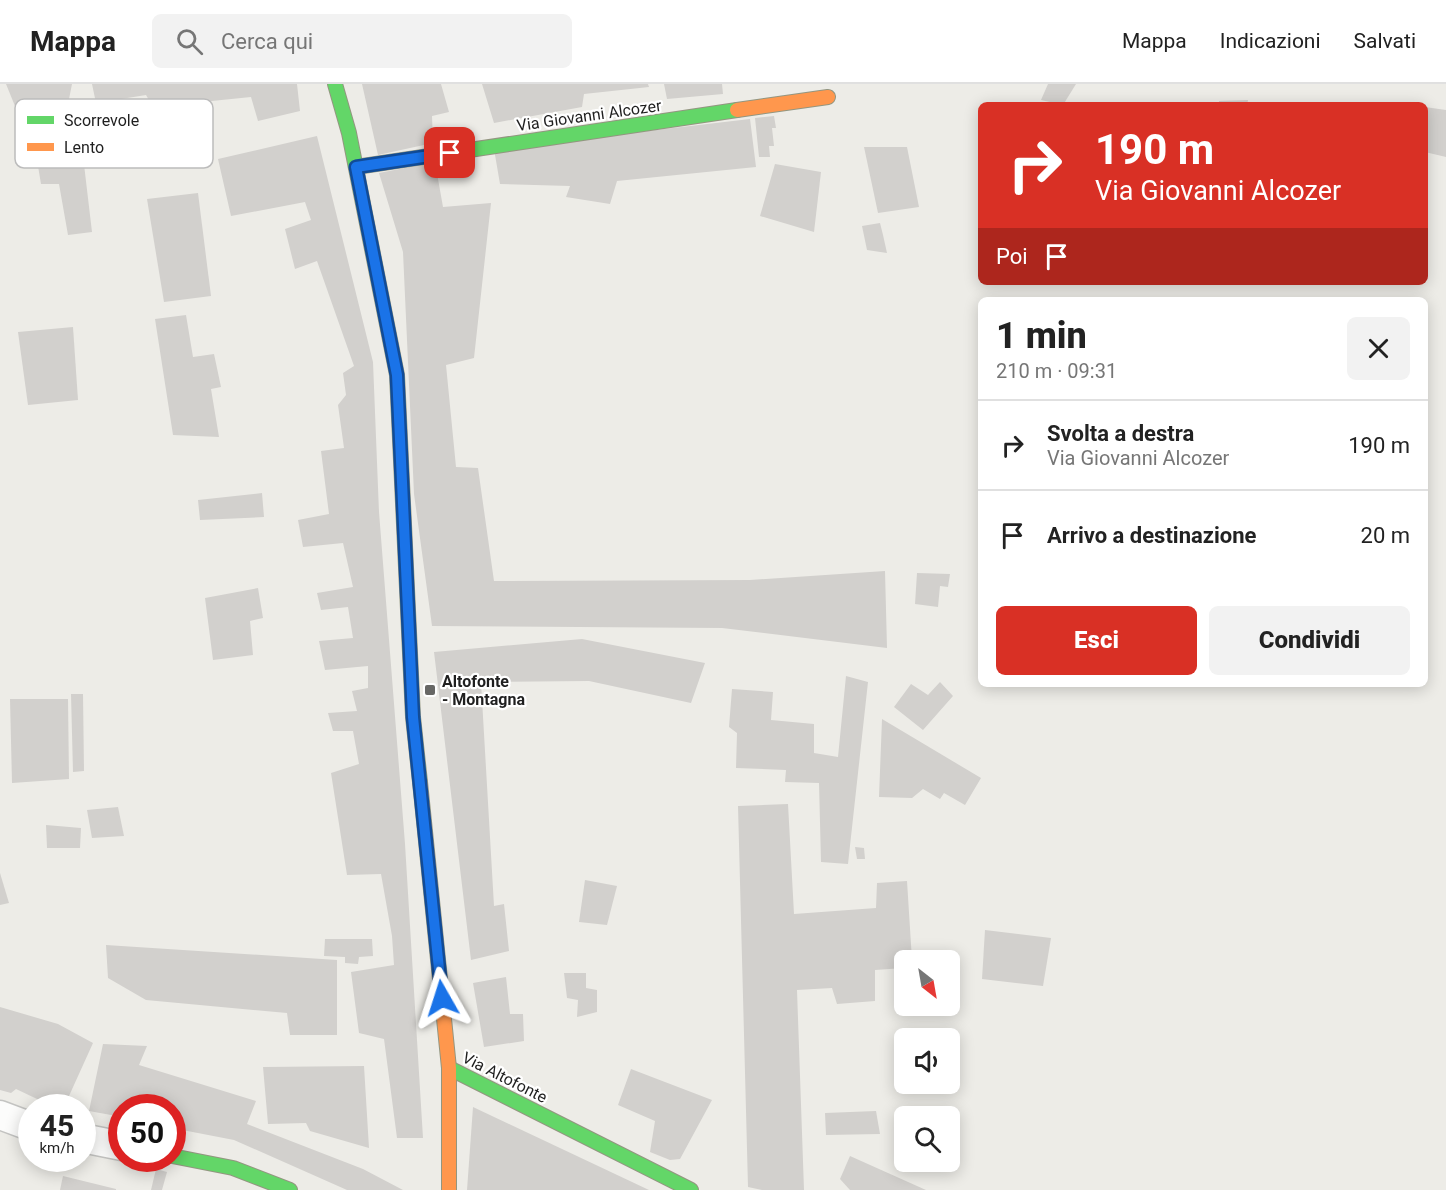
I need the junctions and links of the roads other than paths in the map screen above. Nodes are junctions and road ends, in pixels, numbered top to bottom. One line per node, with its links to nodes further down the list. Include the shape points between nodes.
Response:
1 (336, 84): 3 (main road, Via Altofonte)
2 (828, 97): 3 (main road, Via Giovanni Alcozer)
3 (356, 167): 4 (main road, Via Altofonte, via 397,375 413,717)
4 (449, 1068): 9 (main road); 10 (main road, Via Altofonte)
5 (0, 1116): 6 (street)
6 (18, 1123)
7 (186, 1159): 8 (main road, via 233,1168)
8 (290, 1190)
9 (449, 1190)
10 (691, 1190)

